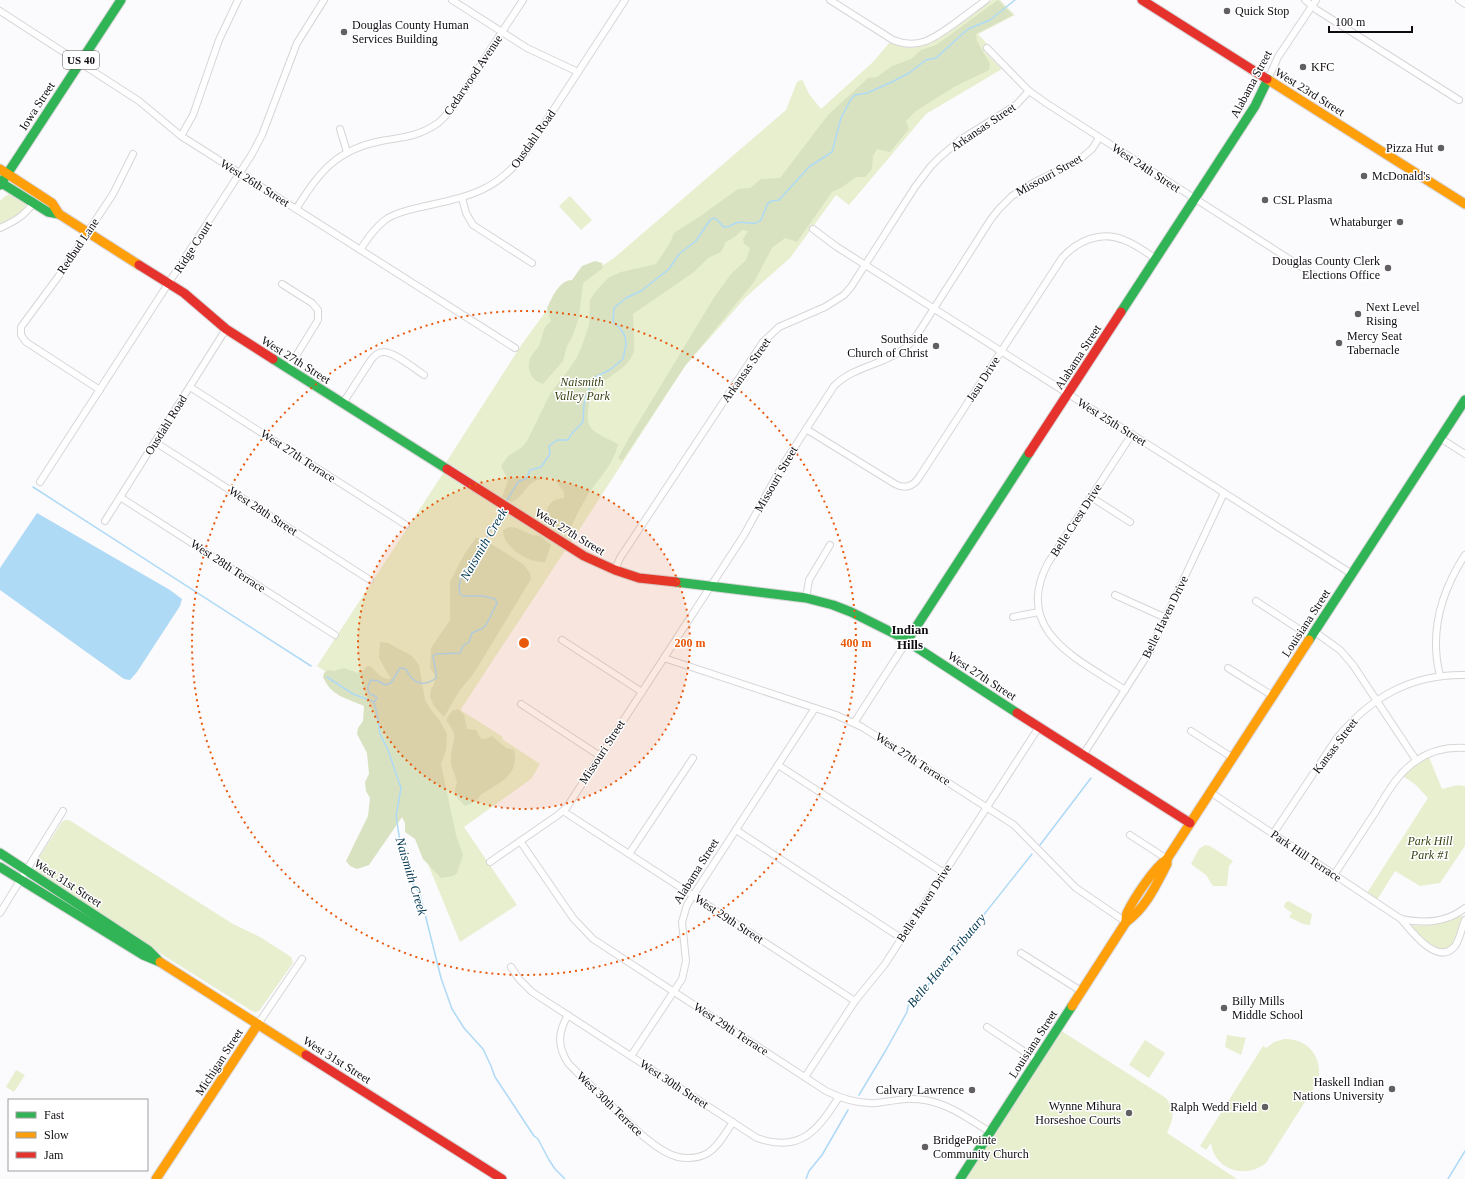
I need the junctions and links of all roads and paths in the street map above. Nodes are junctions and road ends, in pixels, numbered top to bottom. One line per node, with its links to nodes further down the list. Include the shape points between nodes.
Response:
1 (121, 0): 17 (main road, Iowa Street / US 40)
2 (238, 0): 23 (street, via 225,24 193,115)
3 (324, 0): 28 (street, Ridge Court, via 297,43 258,144)
4 (452, 0): 15 (street)
5 (522, 0): 15 (street, Cedarwood Avenue)
6 (625, 0): 18 (street, Ousdahl Road)
7 (830, 0): 8 (street, via 893,40 903,43 926,42)
8 (986, 0)
9 (1142, 0): 19 (main road, West 23rd Street)
10 (1305, 0): 12 (street)
11 (1459, 0): 13 (street)
12 (1314, 3): 19 (street, Alabama Street, via 1278,58); 21 (street, via 1317,10)
13 (1465, 4)
14 (0, 11): 17 (street, West 26th Street)
15 (502, 32): 18 (street, via 542,56); 25 (street, Cedarwood Avenue, via 460,97 438,122 412,136 367,144)
16 (987, 48): 20 (street, West 24th Street)
17 (80, 63): 23 (street, West 26th Street, via 139,102); 27 (main road, Iowa Street / US 40)
18 (578, 72): 30 (street, Ousdahl Road, via 515,166 487,188)
19 (1268, 79): 31 (main road, Alabama Street, via 1255,106); 33 (main road, West 23rd Street)
20 (1029, 90): 24 (street, West 24th Street); 42 (street, Arkansas Street, via 1016,105 952,147 924,174)
21 (1459, 100)
22 (340, 129): 25 (street)
23 (181, 136): 28 (street, West 26th Street)
24 (1099, 138): 31 (street, West 24th Street); 46 (street, Missouri Street, via 1092,149 1079,160 1019,191 1006,201 991,219)
25 (347, 152): 34 (street, Cedarwood Avenue, via 319,175)
26 (133, 154): 38 (street, Redbud Lane, via 113,194)
27 (4, 172): 29 (main road, Iowa Street / US 40); 35 (main road, West 27th Street, via 52,203)
28 (240, 174): 34 (street, West 26th Street); 44 (street, Ridge Court)
29 (0, 183): 32 (main road, West 27th Street)
30 (462, 198): 39 (street, Ousdahl Road, via 396,214 380,224); 41 (street, via 473,225)
31 (1195, 200): 40 (main road, Alabama Street); 43 (street, West 24th Street)
32 (33, 203): 35 (main road, West 27th Street, via 48,212); 36 (street, via 26,213)
33 (1465, 204)
34 (296, 209): 39 (street, West 26th Street)
35 (59, 214): 38 (main road, West 27th Street)
36 (0, 228)
37 (813, 229): 42 (street, West 25th Street)
38 (88, 232): 44 (main road, West 27th Street); 53 (street, Redbud Lane, via 24,322 21,335 26,342)
39 (360, 250): 48 (street, West 26th Street)
40 (1156, 259): 49 (street, Jasu Drive, via 1130,242 1113,237 1096,237 1079,243 1062,258); 54 (main road, Alabama Street)
41 (532, 263)
42 (865, 265): 46 (street, West 25th Street); 71 (street, Arkansas Street, via 844,295 825,307 779,327 763,342)
43 (1314, 275)
44 (169, 284): 47 (main road, West 27th Street); 53 (street, Ridge Court)
45 (282, 284): 50 (street, via 312,303 319,315)
46 (934, 308): 49 (street, West 25th Street); 57 (street, Missouri Street, via 906,348 840,380)
47 (226, 329): 50 (main road, West 27th Street); 52 (street, Ousdahl Road)
48 (515, 348)
49 (1001, 351): 54 (street, West 25th Street); 57 (street, Jasu Drive, via 911,486 894,484)
50 (288, 369): 56 (main road, West 27th Street)
51 (424, 375): 56 (street, via 390,353 381,352 373,357)
52 (190, 387): 60 (street, Ousdahl Road); 68 (street, West 27th Terrace)
53 (100, 390): 62 (street, Ridge Court)
54 (1068, 394): 58 (street, West 25th Street); 84 (main road, Alabama Street)
55 (1465, 400): 59 (main road, Louisiana Street)
56 (343, 403): 71 (main road, West 27th Street, via 584,556)
57 (806, 429): 74 (street, Missouri Street)
58 (1132, 434): 63 (street, West 25th Street); 65 (street, Belle Crest Drive)
59 (1440, 438): 61 (street); 72 (main road, Louisiana Street)
60 (155, 442): 64 (street, Ousdahl Road); 73 (street, West 28th Street)
61 (1465, 454)
62 (40, 482)
63 (1224, 493): 72 (street, West 25th Street); 80 (street, Belle Haven Drive)
64 (120, 497): 66 (street, Ousdahl Road); 82 (street, West 28th Terrace)
65 (1091, 497): 67 (street); 78 (street, Belle Crest Drive, via 1044,570 1038,592)
66 (105, 521)
67 (1130, 522)
68 (406, 525)
69 (830, 545): 76 (street, via 809,580)
70 (1465, 555): 88 (street, via 1446,590 1437,621 1435,647)
71 (614, 570): 74 (main road, West 27th Street, via 639,578)
72 (1352, 574): 81 (main road, Louisiana Street)
73 (370, 580)
74 (711, 586): 76 (main road, West 27th Street); 85 (street, Missouri Street)
75 (1115, 595): 80 (street)
76 (806, 598): 84 (main road, West 27th Street, via 851,612)
77 (1256, 601): 81 (street)
78 (1039, 612): 79 (street); 89 (street, Belle Crest Drive, via 1046,629 1060,647)
79 (1013, 617)
80 (1166, 618): 89 (street, Belle Haven Drive, via 1150,651)
81 (1313, 634): 91 (main road, Louisiana Street); 92 (street, via 1333,644 1348,658)
82 (335, 635)
83 (562, 640): 90 (street)
84 (907, 641): 95 (street, Alabama Street); 96 (main road, West 27th Street)
85 (664, 658): 90 (street, Missouri Street); 94 (street, West 27th Terrace)
86 (1228, 668): 91 (street)
87 (1465, 675): 88 (street, Kansas Street)
88 (1440, 676): 92 (street, Kansas Street, via 1405,685)
89 (1125, 690): 99 (street, Belle Haven Drive)
90 (642, 692): 100 (street, Missouri Street)
91 (1273, 696): 102 (main road, Louisiana Street)
92 (1376, 700): 103 (street); 111 (street, Kansas Street, via 1337,738)
93 (521, 704): 100 (street)
94 (815, 708): 95 (street, West 27th Terrace); 104 (street, Alabama Street)
95 (854, 723): 106 (street, West 27th Terrace)
96 (1039, 726): 99 (main road, West 27th Street); 106 (street, Belle Haven Drive)
97 (1191, 731): 102 (street)
98 (1465, 748): 103 (street, via 1443,749)
99 (1083, 755): 109 (main road, West 27th Street)
100 (600, 756): 108 (street, Missouri Street)
101 (693, 758): 115 (street)
102 (1233, 758): 105 (main road, Louisiana Street)
103 (1416, 760): 121 (street, via 1394,784)
104 (778, 765): 110 (street, Alabama Street); 120 (street)
105 (1210, 792): 109 (main road, Louisiana Street); 111 (street, Park Hill Terrace)
106 (987, 806): 120 (street, Belle Haven Drive); 128 (street, West 27th Terrace, via 1022,832 1076,888)
107 (63, 811): 119 (street)
108 (563, 811): 113 (street, Missouri Street); 115 (street, West 29th Street)
109 (1190, 823): 116 (main road, Louisiana Street)
110 (736, 830): 123 (street, Alabama Street); 129 (street)
111 (1273, 834): 121 (street, Park Hill Terrace)
112 (1130, 835): 116 (street)
113 (520, 841): 117 (street, Missouri Street); 135 (street, West 29th Terrace, via 586,933)
114 (0, 853): 119 (main road, West 31st Street)
115 (629, 854): 123 (street, West 29th Street)
116 (1167, 859): 128 (main road, Louisiana Street, via 1167,864 1140,910 1133,919)
117 (490, 862)
118 (0, 867): 122 (main road, West 31st Street)
119 (26, 870): 122 (street); 132 (main road, West 31st Street, via 148,950)
120 (944, 872): 129 (street, Belle Haven Drive)
121 (1334, 875): 126 (street, Park Hill Terrace)
122 (20, 880): 125 (street); 132 (main road, West 31st Street, via 143,955)
123 (693, 896): 135 (street, Alabama Street, via 682,918 681,930 686,961 682,979); 136 (street, West 29th Street)
124 (1465, 908): 126 (street, Park Hill Terrace, via 1442,920 1421,923)
125 (0, 913)
126 (1401, 919): 127 (street, Park Hill Terrace, via 1428,947 1433,951 1442,952 1455,946)
127 (1465, 920)
128 (1126, 922): 134 (main road, Louisiana Street)
129 (902, 938): 136 (street, Belle Haven Drive)
130 (1021, 953): 134 (street)
131 (302, 959): 138 (street, Michigan Street)
132 (160, 962): 138 (main road, West 31st Street)
133 (511, 967): 137 (street, West 30th Street, via 532,992)
134 (1081, 991): 141 (main road, Louisiana Street)
135 (674, 992): 140 (street, Alabama Street); 142 (street, West 29th Terrace)
136 (855, 1001): 142 (street, Belle Haven Drive)
137 (568, 1015): 140 (street, West 30th Street); 144 (street, West 30th Terrace, via 560,1036 561,1050 568,1062 638,1132 657,1145 678,1157 700,1156 708,1153 718,1143)
138 (258, 1024): 146 (main road, Michigan Street); 147 (main road, West 31st Street)
139 (987, 1028): 141 (street)
140 (631, 1056): 144 (street, West 30th Street)
141 (1037, 1060): 145 (main road, Louisiana Street)
142 (805, 1077): 143 (street, West 29th Terrace)
143 (839, 1097): 144 (street, West 30th Street, via 815,1129 791,1142 765,1141); 145 (street, West 29th Terrace, via 866,1103 904,1099 930,1101 949,1107)
144 (733, 1122)
145 (990, 1132): 148 (main road, Louisiana Street)
146 (156, 1179)
147 (502, 1179)
148 (960, 1179)

